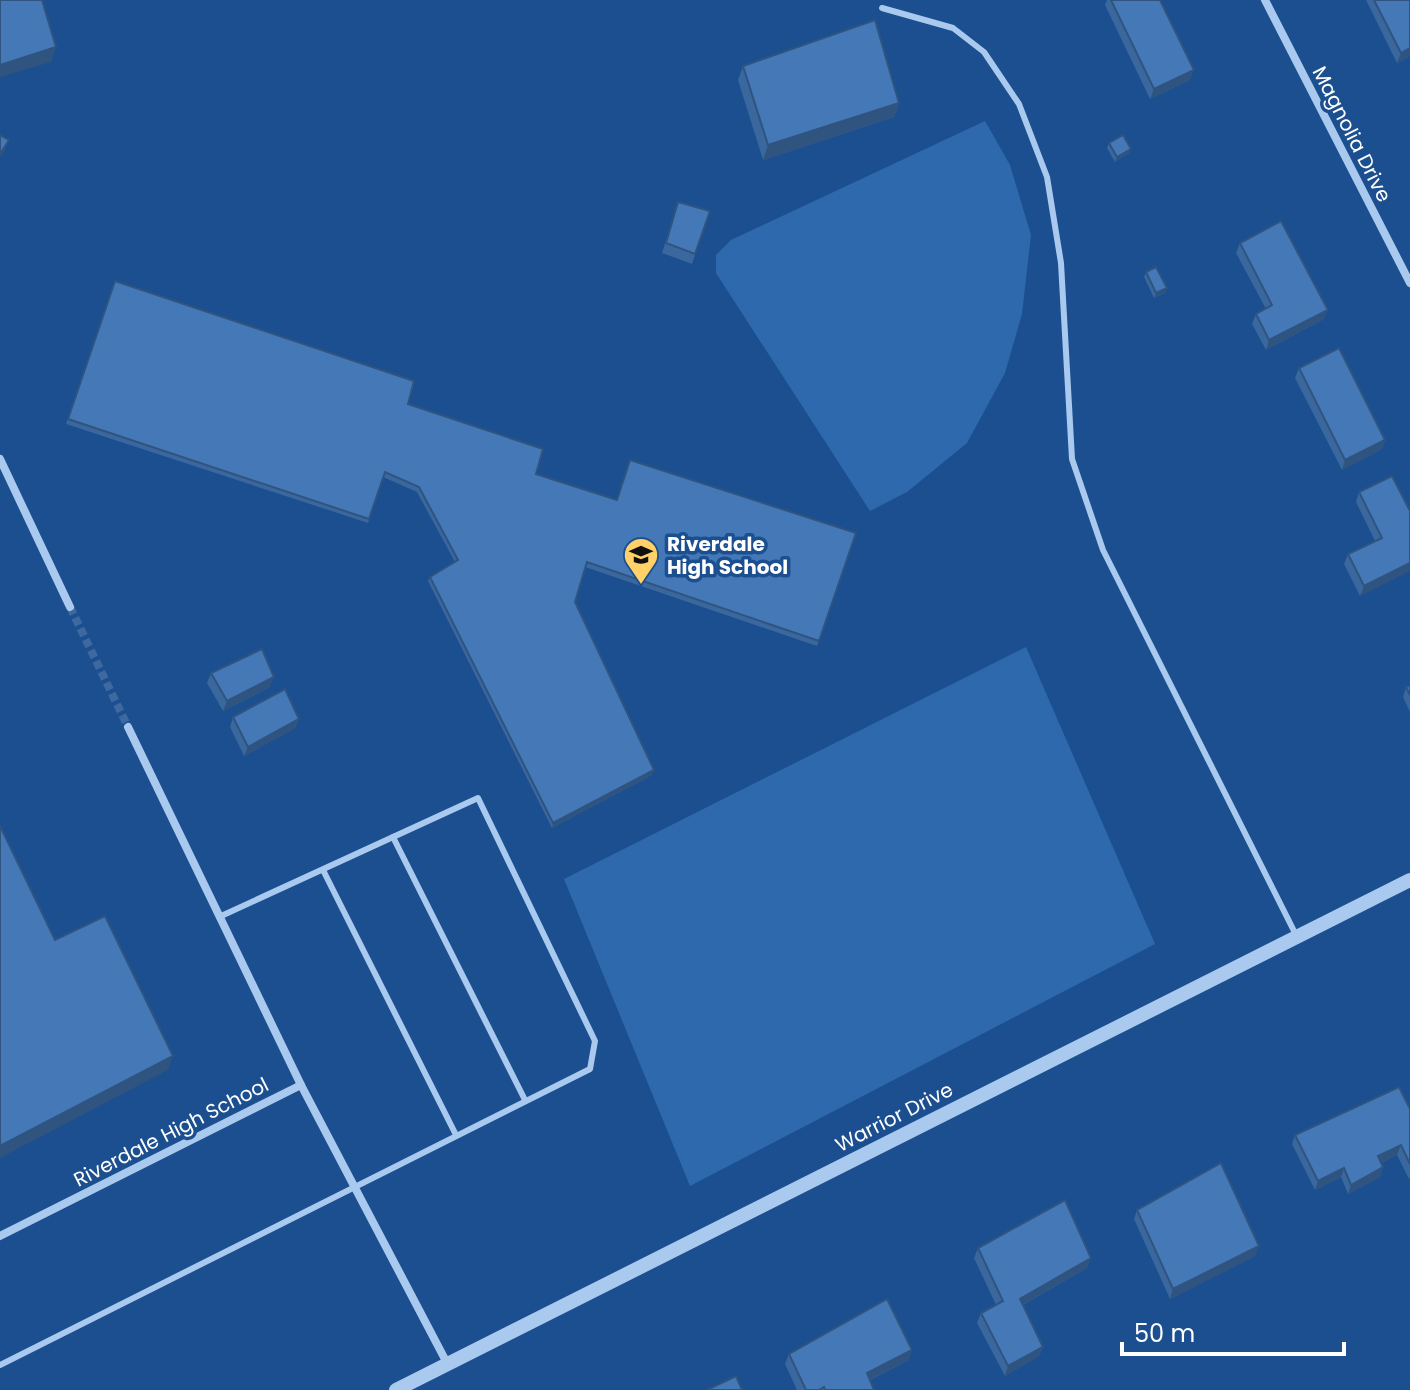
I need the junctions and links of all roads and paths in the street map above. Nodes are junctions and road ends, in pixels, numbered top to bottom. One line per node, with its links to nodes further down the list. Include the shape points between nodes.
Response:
1 (1265, 0): 3 (street, Magnolia Drive)
2 (882, 8): 11 (lane, via 953,28 984,52 1019,104 1047,177 1061,263 1072,459 1103,550)
3 (1410, 283)
4 (0, 459): 5 (street)
5 (70, 607)
6 (128, 727): 10 (street, Riverdale High School)
7 (393, 837): 8 (lane); 13 (lane); 13 (lane, via 478,798 493,826 595,1041 590,1069)
8 (323, 870): 10 (lane); 14 (lane)
9 (1410, 880): 11 (street, Warrior Drive)
10 (219, 917): 12 (street, Riverdale High School)
11 (1297, 937): 18 (street, Warrior Drive)
12 (301, 1085): 15 (street); 16 (street, Riverdale High School)
13 (525, 1100): 14 (lane)
14 (456, 1135): 15 (lane)
15 (353, 1188): 17 (lane); 18 (street)
16 (0, 1236)
17 (0, 1365)
18 (448, 1365): 19 (street, Warrior Drive)
19 (396, 1390)

